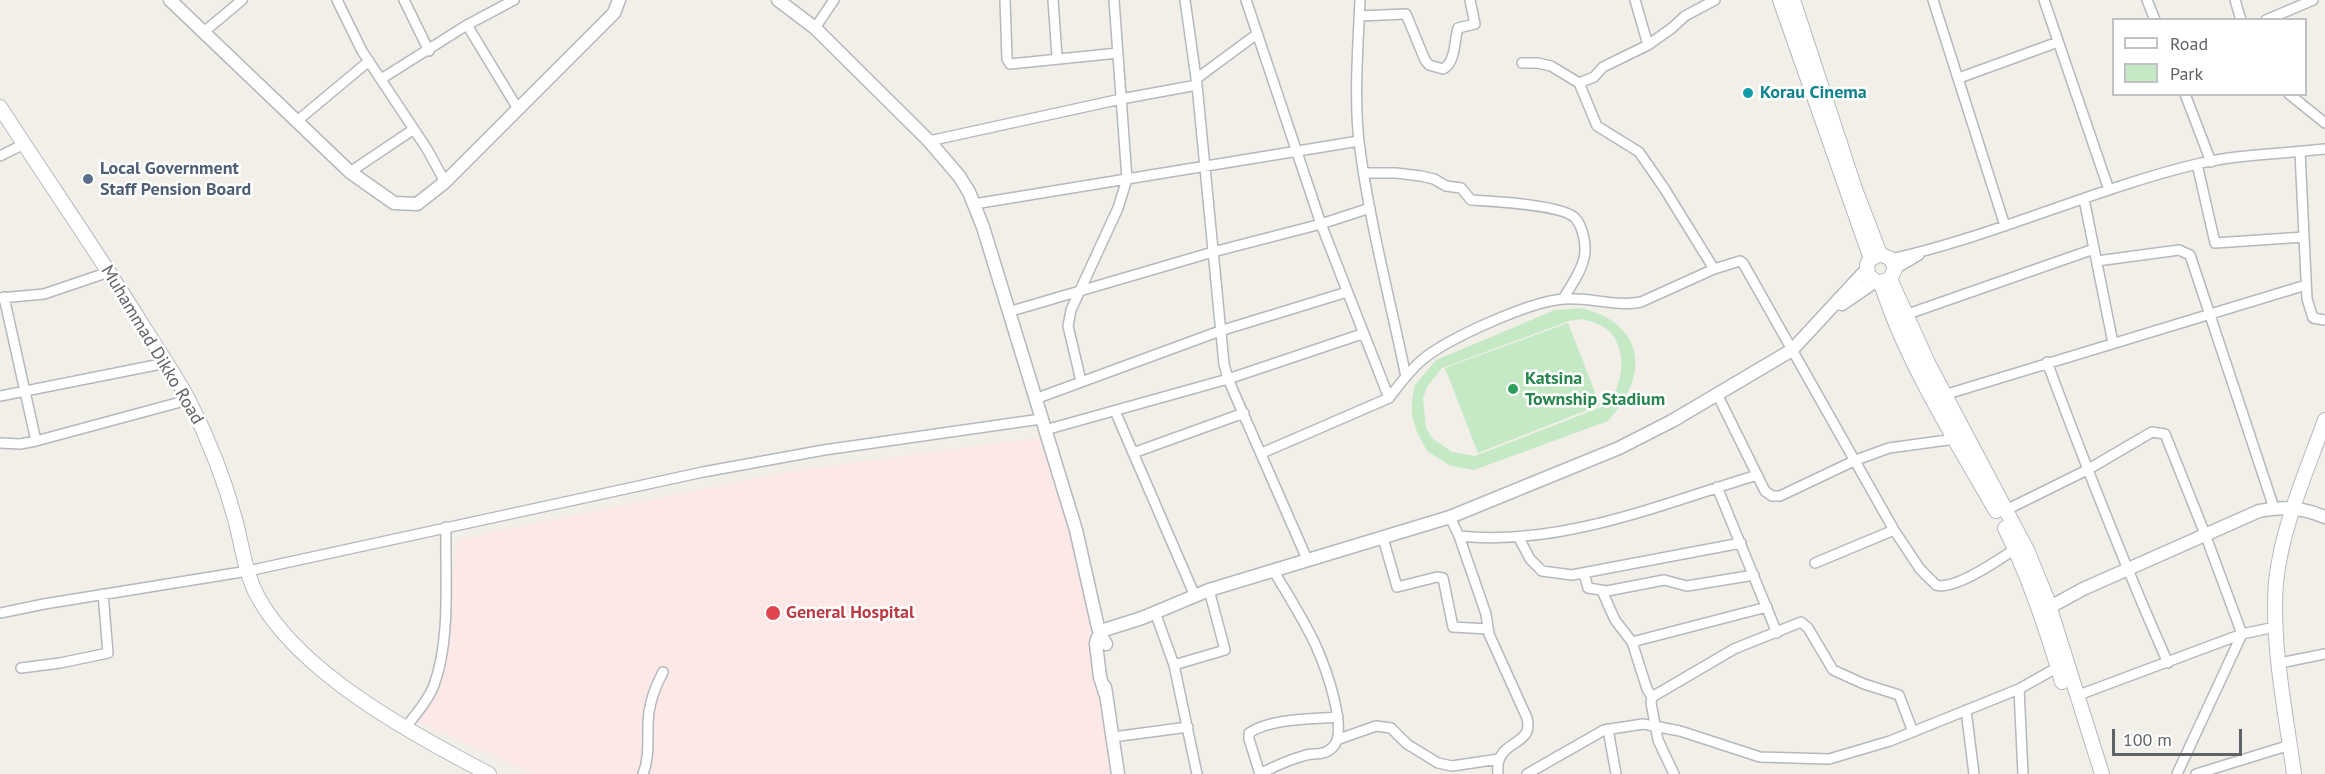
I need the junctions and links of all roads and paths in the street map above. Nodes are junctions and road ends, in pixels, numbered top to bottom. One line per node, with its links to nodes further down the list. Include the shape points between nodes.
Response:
1 (171, 0): 32 (street)
2 (242, 0): 32 (street)
3 (337, 0): 39 (street)
4 (404, 0): 36 (street)
5 (514, 0): 30 (street)
6 (619, 0): 49 (street, via 614,13)
7 (778, 0): 31 (street)
8 (834, 0): 31 (street)
9 (1005, 0): 38 (street, via 1008,62 1012,65)
10 (1053, 0): 38 (street)
11 (1114, 0): 37 (street)
12 (1185, 0): 43 (street)
13 (1246, 0): 33 (street)
14 (1360, 0): 26 (street)
15 (1470, 0): 26 (street, via 1475,24 1458,28 1454,50 1443,69 1425,60 1406,14)
16 (1635, 0): 35 (street)
17 (1714, 0): 35 (street, via 1685,16)
18 (1780, 0): 78 (main road)
19 (1793, 0): 78 (main road)
20 (1933, 0): 41 (street)
21 (2044, 0): 34 (street)
22 (2147, 0): 27 (street)
23 (2235, 0): 28 (street)
24 (2313, 0): 25 (street)
25 (2295, 3): 29 (street)
26 (1359, 16): 54 (street)
27 (2154, 18)
28 (2240, 18)
29 (2269, 18)
30 (467, 25): 36 (street); 49 (street)
31 (815, 28): 53 (street)
32 (205, 32): 50 (street)
33 (1257, 34): 43 (street); 58 (street)
34 (2058, 42): 41 (street); 67 (street)
35 (1648, 45): 44 (street)
36 (429, 51): 42 (street)
37 (1118, 53): 38 (street); 47 (street)
38 (1060, 59)
39 (369, 61): 42 (street); 50 (street)
40 (1522, 63): 44 (street, via 1551,66)
41 (1959, 78): 72 (street)
42 (381, 79): 52 (street)
43 (1196, 82): 47 (street); 62 (street)
44 (1579, 83): 77 (street, via 1597,126 1639,152)
45 (2186, 96): 60 (street)
46 (2291, 96): 51 (street)
47 (1121, 99): 53 (street); 65 (street)
48 (0, 107): 55 (main road, Muhammad Dikko Road)
49 (518, 109): 66 (street)
50 (297, 121): 63 (street)
51 (2325, 123)
52 (414, 129): 63 (street); 66 (street)
53 (929, 141): 69 (street, via 959,176)
54 (1359, 141): 58 (street); 64 (street)
55 (24, 144): 59 (street); 79 (main road, Muhammad Dikko Road)
56 (2325, 149): 57 (street)
57 (2300, 152): 60 (street); 73 (street)
58 (1296, 153): 62 (street); 71 (street)
59 (0, 156)
60 (2211, 162): 61 (street)
61 (2197, 164): 67 (street); 73 (street, via 2215,243)
62 (1204, 167): 65 (street); 75 (street)
63 (350, 172): 66 (street, via 394,203 406,205 417,204)
64 (1364, 174): 70 (street); 84 (street, via 1421,176 1461,188 1471,200 1551,209 1576,218 1585,244 1584,257)
65 (1127, 179): 69 (street); 81 (street)
66 (445, 182)
67 (2109, 190): 68 (street)
68 (2084, 199): 72 (street); 74 (street)
69 (974, 204): 85 (street)
70 (1370, 208): 71 (street); 95 (street)
71 (1321, 224): 75 (street); 82 (street)
72 (2005, 226): 78 (street)
73 (2304, 237): 80 (street)
74 (2094, 249): 76 (street); 87 (street)
75 (1213, 252): 81 (street); 89 (street)
76 (2097, 261): 86 (street, via 2185,251 2190,255); 91 (street)
77 (1714, 269): 84 (street, via 1641,302); 92 (street, via 1743,262)
78 (1881, 269): 87 (main road); 92 (street, via 1830,310); 109 (main road, via 1902,336)
79 (109, 272): 83 (street, via 44,294); 94 (main road, Muhammad Dikko Road)
80 (2306, 285): 86 (street); 88 (street, via 2313,318)
81 (1082, 289): 85 (street); 97 (street, via 1068,326)
82 (1347, 292): 89 (street); 90 (street)
83 (2, 298): 98 (street)
84 (1563, 299): 95 (street, via 1521,309 1450,341 1423,359)
85 (1008, 312): 103 (street)
86 (2209, 313): 91 (street); 119 (street)
87 (1905, 315): 100 (main road)
88 (2325, 320)
89 (1220, 331): 96 (street); 97 (street)
90 (1362, 334): 96 (street); 102 (street)
91 (2113, 343): 93 (street)
92 (1792, 350): 99 (street); 115 (street)
93 (2047, 362): 100 (street); 116 (street)
94 (166, 363): 98 (street); 104 (main road, Muhammad Dikko Road)
95 (1406, 377): 102 (street)
96 (1228, 379): 105 (street); 106 (street)
97 (1081, 381): 103 (street)
98 (25, 390): 101 (street); 111 (street)
99 (1717, 394): 117 (street); 122 (street, via 1619,448)
100 (1944, 395): 120 (main road)
101 (0, 396)
102 (1389, 398): 114 (street)
103 (1035, 399): 108 (street)
104 (188, 400): 111 (street); 137 (main road, Muhammad Dikko Road, via 224,480)
105 (1115, 411): 108 (street); 113 (street)
106 (1244, 413): 113 (street); 114 (street)
107 (2325, 420): 110 (main road)
108 (1043, 425): 125 (street, via 824,450); 152 (street, via 1076,530)
109 (1955, 439): 115 (street, via 1906,444); 132 (main road)
110 (2322, 439): 121 (main road)
111 (36, 441): 112 (street)
112 (0, 443)
113 (1133, 453): 143 (street)
114 (1262, 453): 133 (street)
115 (1856, 460): 117 (street, via 1780,496 1765,491); 126 (street)
116 (2087, 470): 120 (street); 127 (street, via 2152,432 2165,434); 136 (street)
117 (1757, 474): 118 (street)
118 (1717, 487): 130 (street, via 1613,519); 131 (street)
119 (2274, 508): 121 (street); 123 (street)
120 (2006, 510): 144 (main road, via 2027,550)
121 (2291, 512): 123 (street); 124 (street); 148 (main road, via 2277,580)
122 (1450, 516): 128 (street); 129 (street)
123 (2244, 517): 127 (street)
124 (2325, 518)
125 (446, 527): 137 (street); 168 (street, via 440,663 434,687)
126 (1894, 530): 132 (street, via 1920,569 1941,587 1981,570); 134 (street)
127 (2205, 534): 136 (street); 151 (street)
128 (1459, 536): 130 (street); 149 (street)
129 (1383, 538): 133 (street); 149 (street, via 1397,587 1443,578 1453,627)
130 (1519, 538): 138 (street, via 1542,571)
131 (1741, 543): 138 (street); 139 (street)
132 (2015, 549): 144 (main road)
133 (1307, 559): 135 (street)
134 (1815, 563)
135 (1273, 570): 140 (street); 165 (street, via 1317,647)
136 (2127, 570): 144 (street); 155 (street)
137 (248, 571): 142 (street); 168 (main road, Muhammad Dikko Road, via 258,597 301,651)
138 (1584, 573): 141 (street, via 1586,587)
139 (1754, 574): 141 (street, via 1687,586 1664,580); 145 (street)
140 (1209, 590): 143 (street); 157 (street, via 1225,650)
141 (1602, 591): 153 (street, via 1615,620)
142 (103, 594): 147 (street); 159 (street, via 108,653)
143 (1195, 596): 146 (street)
144 (2043, 606): 158 (main road); 162 (main road)
145 (1767, 607): 150 (street); 153 (street)
146 (1155, 612): 152 (street); 157 (street)
147 (0, 613)
148 (2275, 627): 151 (street); 156 (main road)
149 (1488, 629): 174 (street, via 1530,727)
150 (1777, 633): 163 (street, via 1734,649); 170 (street, via 1797,623 1804,624 1833,670 1899,695)
151 (2242, 634): 155 (street); 188 (street)
152 (1103, 639): 171 (street, via 1105,693)
153 (1632, 642): 163 (street)
154 (2325, 654): 156 (street)
155 (2168, 663): 162 (street)
156 (2280, 663): 173 (main road)
157 (1174, 665): 167 (street)
158 (2058, 667): 161 (street); 186 (main road)
159 (21, 668)
160 (663, 672): 176 (street, via 655,686 649,713 648,754)
161 (2019, 689): 164 (street); 185 (street)
162 (2076, 696): 187 (main road)
163 (1652, 697): 166 (street)
164 (1966, 710): 170 (street); 184 (street)
165 (1338, 717): 172 (street); 179 (street, via 1291,721 1249,733)
166 (1655, 726): 169 (street); 170 (street, via 1760,757 1829,759); 183 (street)
167 (1188, 727): 171 (street); 178 (street)
168 (405, 728): 175 (main road, Muhammad Dikko Road)
169 (1608, 729): 181 (street); 182 (street)
170 (1913, 732)
171 (1113, 737): 177 (street)
172 (1339, 739): 174 (street, via 1377,726 1391,728 1407,744 1438,763 1452,766); 179 (street, via 1323,754 1305,755)
173 (2290, 745): 189 (street); 190 (main road)
174 (1498, 759): 180 (street)
175 (489, 774)
176 (643, 774)
177 (1118, 774)
178 (1197, 774)
179 (1260, 774)
180 (1498, 774)
181 (1527, 774)
182 (1616, 774)
183 (1674, 774)
184 (1974, 774)
185 (2023, 774)
186 (2092, 774)
187 (2102, 774)
188 (2177, 774)
189 (2196, 774)
190 (2294, 774)

